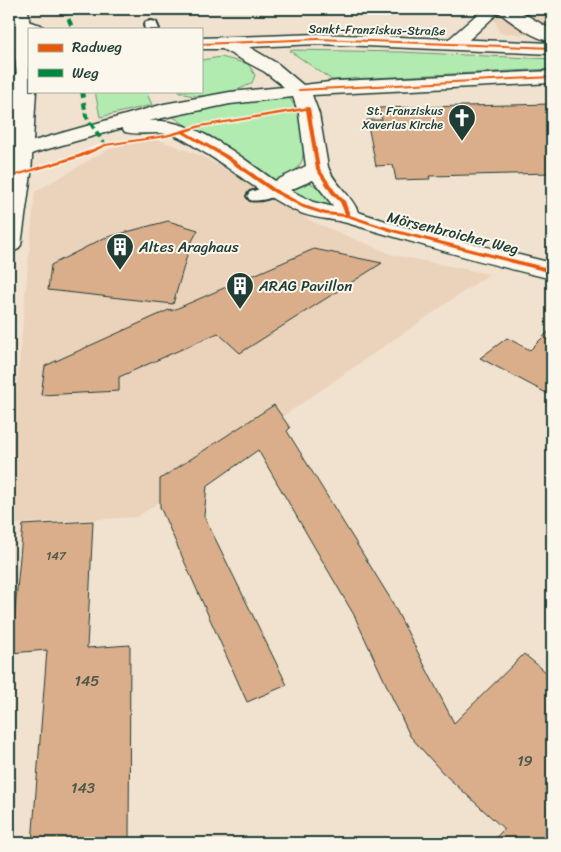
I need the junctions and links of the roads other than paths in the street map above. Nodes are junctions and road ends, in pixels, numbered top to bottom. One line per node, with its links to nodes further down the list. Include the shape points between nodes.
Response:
1 (493, 9): 6 (main road)
2 (506, 9): 4 (main road)
3 (21, 24): 10 (main road)
4 (552, 37)
5 (223, 42): 6 (main road, Sankt-Franziskus-Straße, via 318,39); 7 (main road, Sankt-Franziskus-Straße); 11 (main road, via 263,64)
6 (455, 43): 8 (main road, Sankt-Franziskus-Straße)
7 (202, 44)
8 (552, 48)
9 (552, 77): 11 (main road)
10 (22, 83): 13 (main road); 16 (main road)
11 (299, 90): 12 (main road, via 230,98); 17 (main road, via 308,108)
12 (161, 100): 14 (main road); 15 (main road, Mörsenbroicher Weg)
13 (9, 118)
14 (94, 129): 15 (main road, Mörsenbroicher Weg, via 116,132 150,126); 16 (main road)
15 (182, 131): 18 (main road, Mörsenbroicher Weg, via 224,156)
16 (15, 152): 20 (main road)
17 (318, 169): 18 (main road); 19 (main road, via 342,201)
18 (264, 193): 19 (main road, Mörsenbroicher Weg, via 325,213)
19 (348, 216): 21 (main road, Mörsenbroicher Weg)
20 (9, 245)
21 (552, 272)

